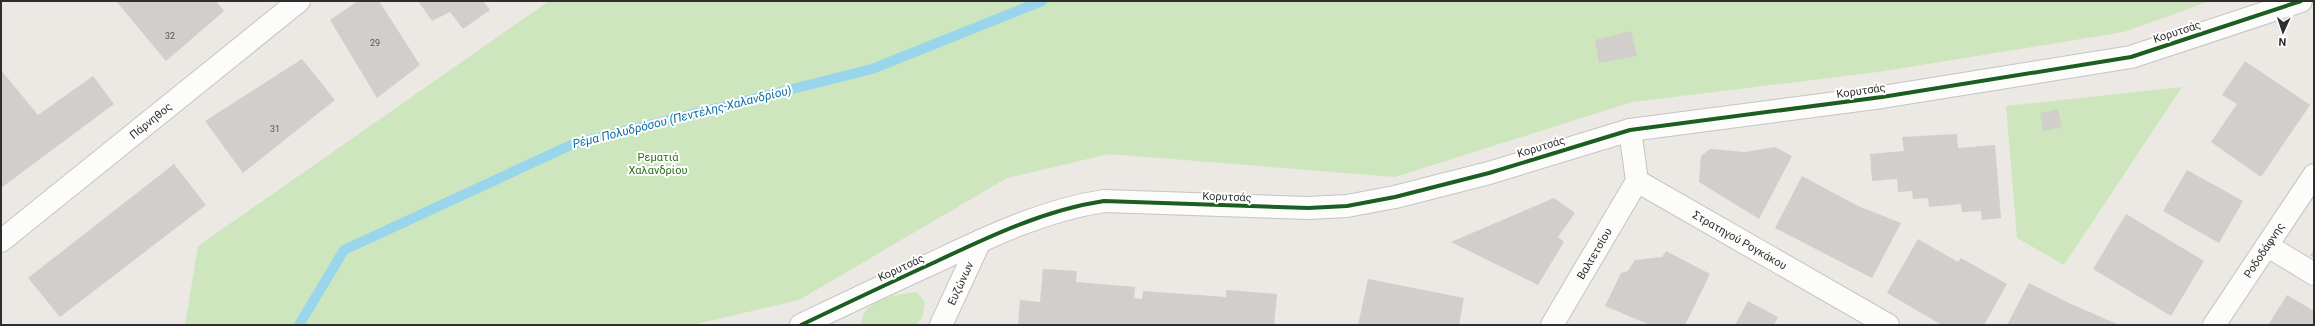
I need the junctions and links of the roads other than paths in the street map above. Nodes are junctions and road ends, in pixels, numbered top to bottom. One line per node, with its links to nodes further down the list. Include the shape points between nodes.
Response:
1 (299, 1): 6 (street, Πάρνηθος)
2 (2301, 1): 3 (street, Κορυτσάς, via 2131,57 1882,97)
3 (1630, 130): 5 (street); 7 (street, Κορυτσάς, via 1489,173 1395,197 1347,206 1308,208 1104,201 1053,212)
4 (2314, 175): 8 (street, Ροδοδάφνης)
5 (1637, 181): 12 (street, Βαλτετσίου); 13 (street, Στρατηγού Ρογκάκου)
6 (1, 241)
7 (980, 241): 10 (street, Κορυτσάς); 11 (street, Ευζώνων)
8 (2268, 246): 9 (street); 14 (street, Ροδοδάφνης)
9 (2314, 274)
10 (801, 325)
11 (941, 325)
12 (1552, 325)
13 (1888, 325)
14 (2214, 325)

